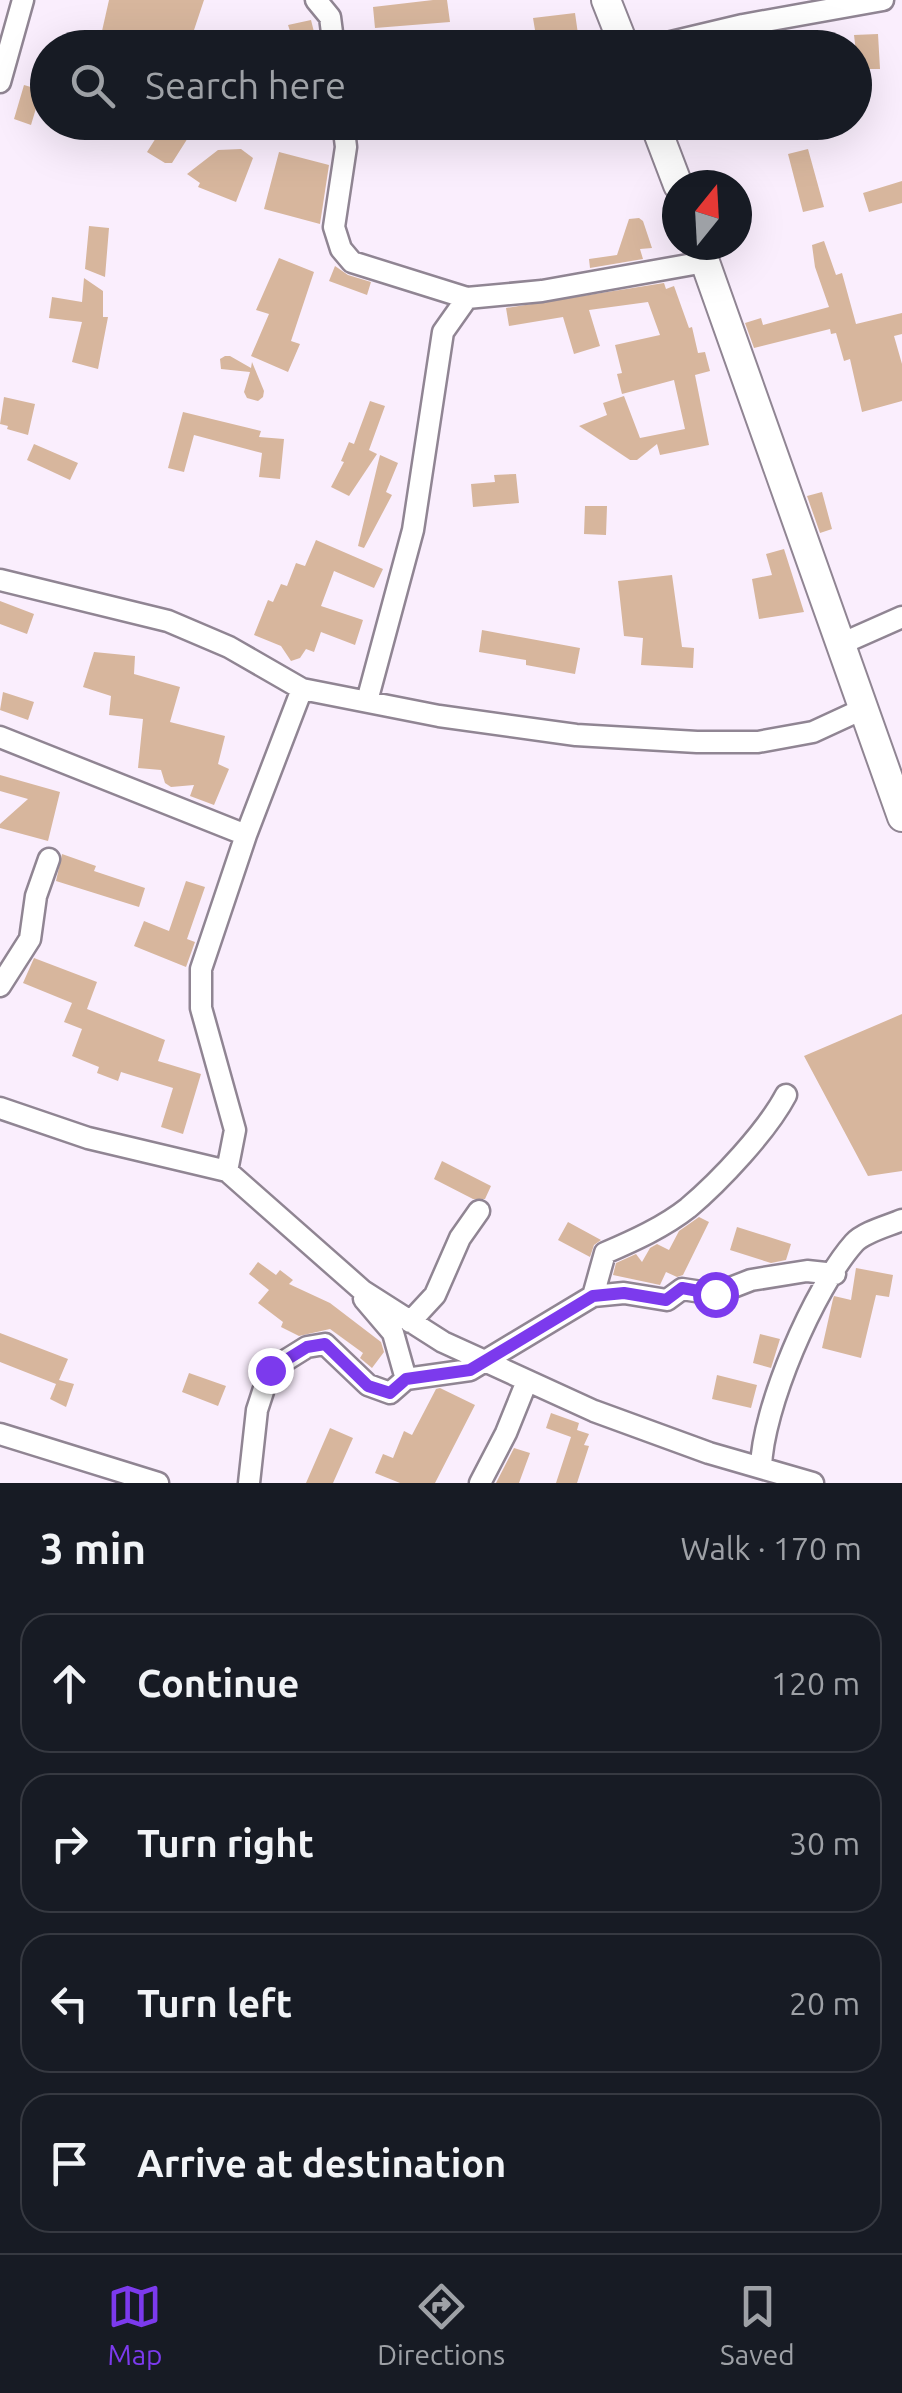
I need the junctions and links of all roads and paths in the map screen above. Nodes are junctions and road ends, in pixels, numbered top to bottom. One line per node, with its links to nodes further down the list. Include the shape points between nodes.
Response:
1 (24, 0): 8 (street)
2 (316, 0): 5 (street)
3 (606, 0): 6 (street)
4 (883, 0): 7 (street)
5 (332, 30)
6 (617, 30)
7 (722, 30)
8 (0, 82)
9 (345, 140): 14 (street, via 334,227 352,262)
10 (661, 140): 11 (street)
11 (672, 170)
12 (676, 260): 14 (street, via 542,291)
13 (704, 260): 17 (street)
14 (467, 298): 19 (street, via 443,332 413,530)
15 (0, 580): 18 (street, via 168,622 229,647)
16 (902, 617): 17 (street)
17 (841, 644): 20 (street)
18 (302, 690): 19 (street); 23 (street)
19 (368, 701): 20 (street, via 576,734 697,742 758,742 814,732)
20 (865, 708): 22 (street)
21 (0, 737): 23 (street)
22 (902, 817)
23 (246, 835): 28 (street, via 199,987 234,1130)
24 (49, 859): 25 (street, via 30,939)
25 (0, 986)
26 (786, 1095): 33 (street, via 774,1118 688,1208 605,1253)
27 (0, 1108): 28 (street, via 88,1138)
28 (227, 1171): 32 (street)
29 (479, 1211): 34 (street, via 436,1295)
30 (902, 1220): 31 (street, via 856,1240)
31 (835, 1274): 33 (street, via 806,1270 715,1294 682,1288 666,1300); 39 (street, via 790,1356)
32 (363, 1292): 34 (street); 36 (street, via 393,1334)
33 (593, 1296): 35 (street)
34 (410, 1322): 35 (street)
35 (484, 1361): 36 (street, via 470,1370); 37 (street)
36 (406, 1379): 41 (street, via 390,1393 368,1386 325,1344 270,1370 257,1410)
37 (528, 1381): 39 (street, via 594,1411); 42 (street)
38 (0, 1434): 40 (street)
39 (761, 1468): 43 (street)
40 (158, 1483)
41 (249, 1483)
42 (480, 1483)
43 (812, 1483)

